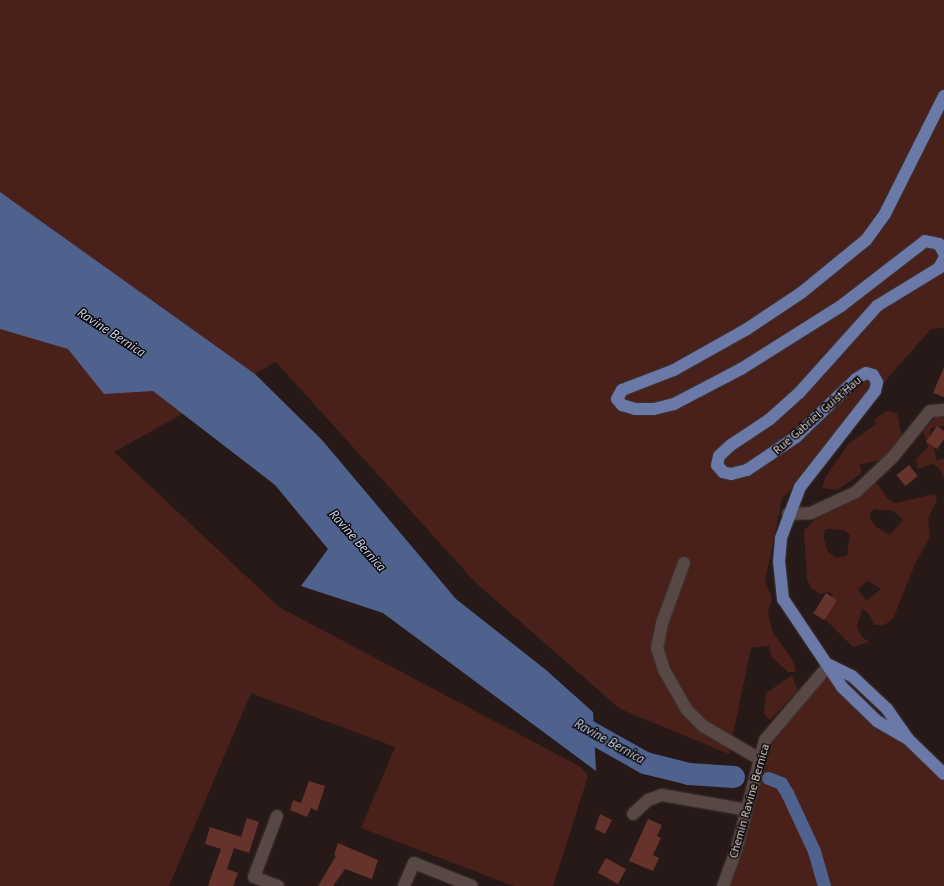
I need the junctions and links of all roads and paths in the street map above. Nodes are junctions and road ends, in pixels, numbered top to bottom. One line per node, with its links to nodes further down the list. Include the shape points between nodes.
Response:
1 (944, 96): 2 (main road, via 885,214 854,251 801,293 747,329 674,370 622,390 617,398 622,405 635,409 654,409 674,404 741,369 841,306 926,241 939,244)
2 (944, 253)
3 (944, 259): 5 (main road, Rue Gabriel Guist'Hau, via 939,268 877,306 799,394 719,456 718,465 723,472 731,474 747,470 796,437 856,379 866,373 873,375 877,382 875,391 800,487)
4 (943, 410): 5 (street, via 930,411 892,458 856,492 811,513)
5 (788, 514): 7 (main road, Rue Gabriel Guist'Hau, via 779,562 784,599)
6 (684, 563): 9 (street, via 662,623 657,648 664,670 687,710 702,726 736,748)
7 (829, 665): 8 (main road, Rue Gabriel Guist'Hau, via 853,699 876,721); 8 (main road, via 852,676 888,709); 9 (street, Chemin Ravine Bernica, via 770,731)
8 (908, 739): 10 (main road)
9 (758, 758): 11 (street, Chemin Ravine Bernica)
10 (944, 774)
11 (747, 810): 12 (street, via 662,795 648,800); 18 (street, Chemin Ravine Bernica)
12 (633, 814)
13 (277, 816): 15 (street, via 254,878)
14 (454, 883): 16 (street, via 414,863); 17 (street)
15 (278, 886)
16 (404, 886)
17 (472, 886)
18 (722, 886)

